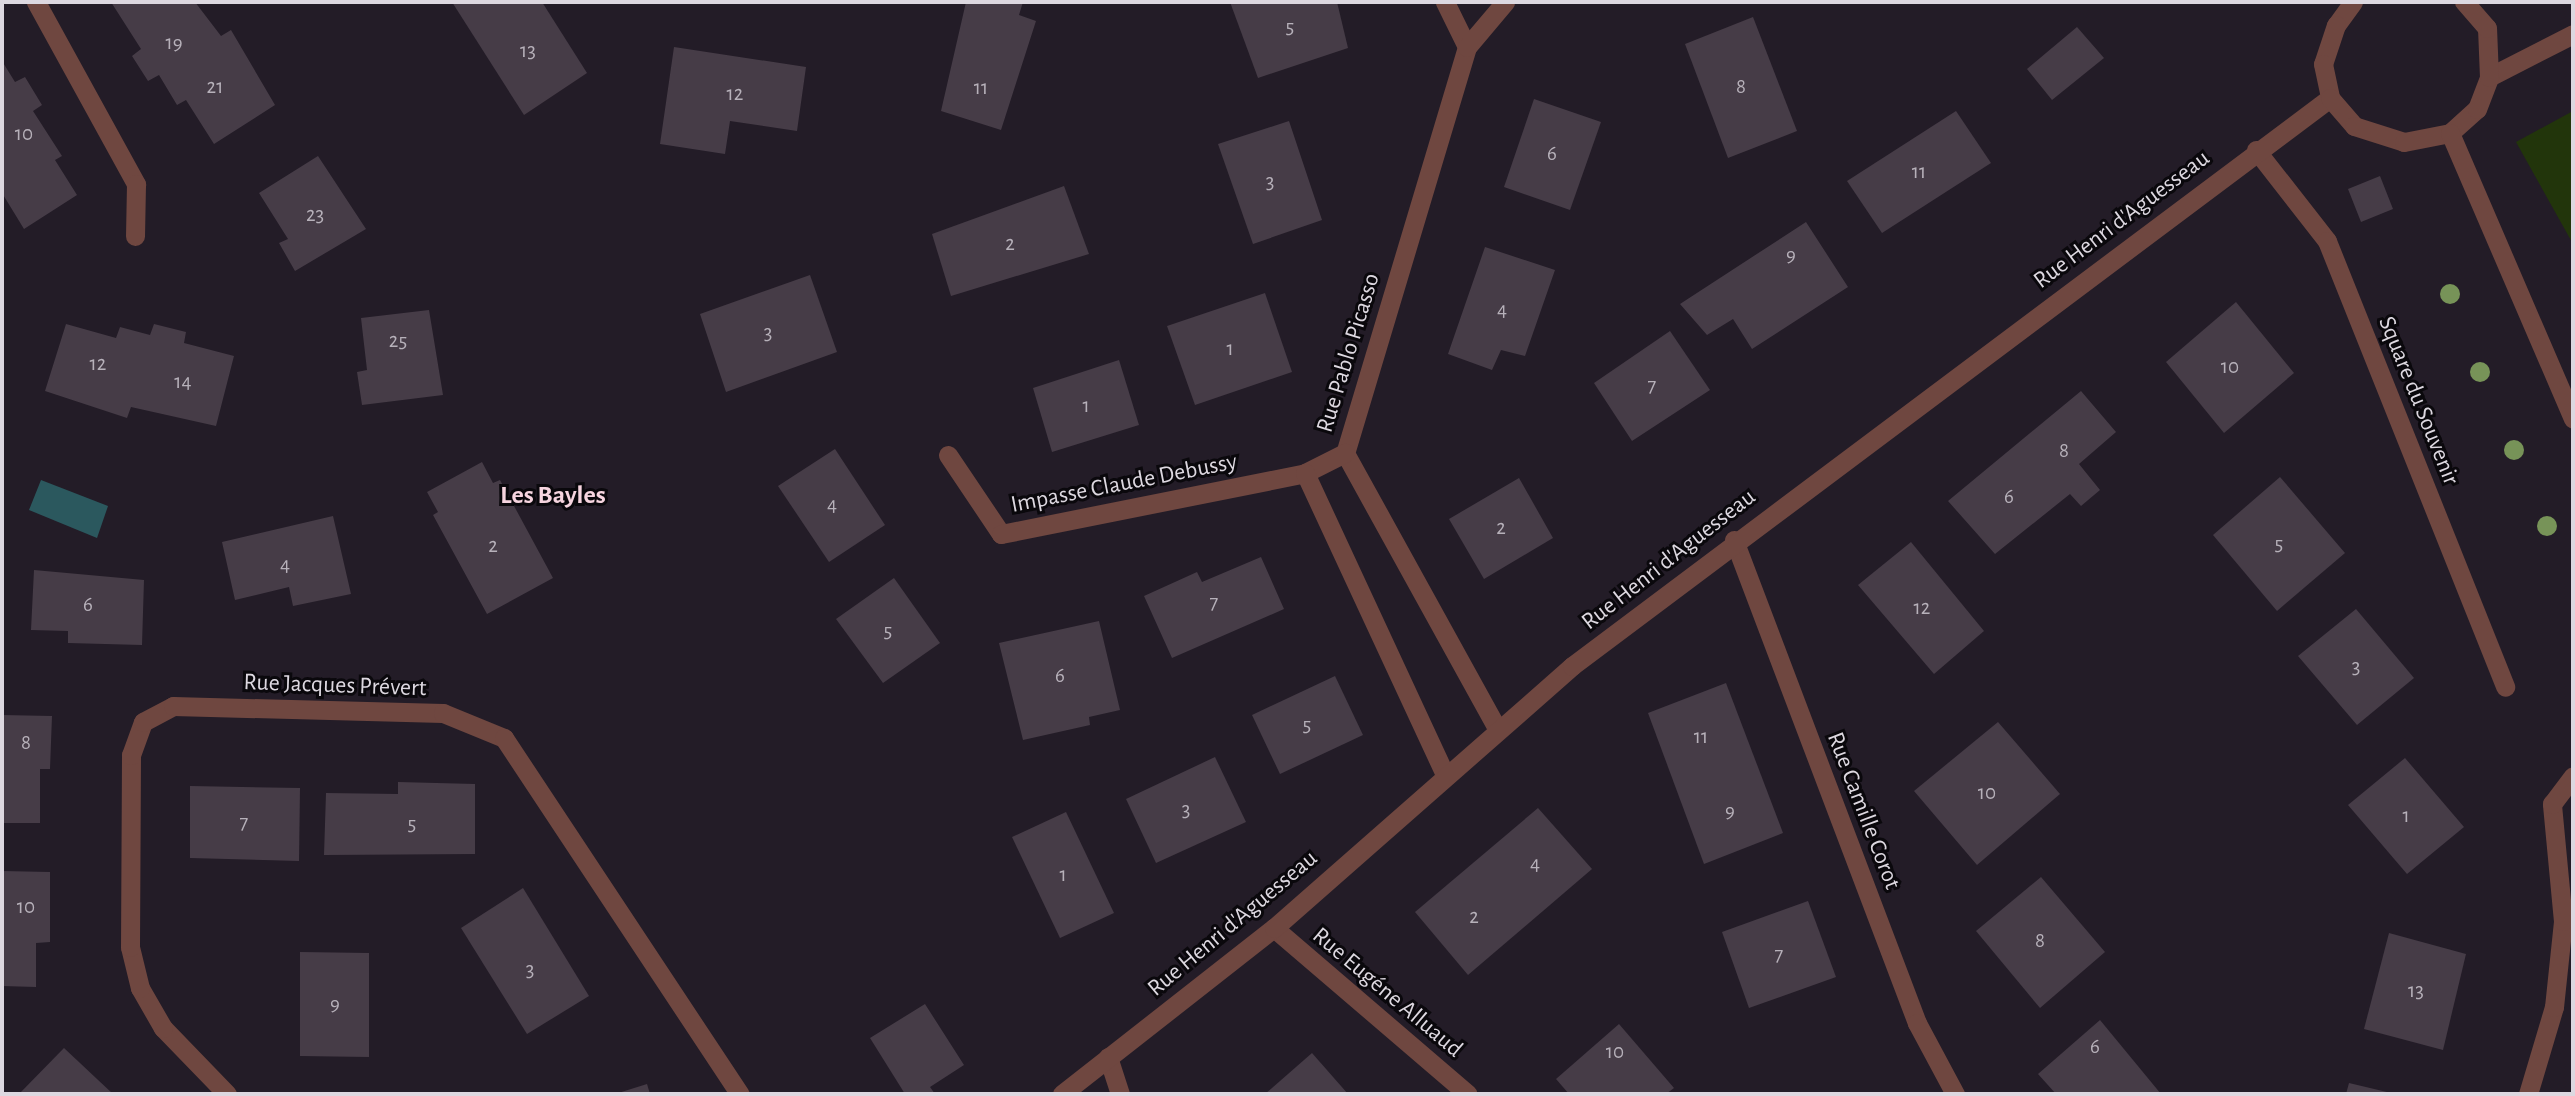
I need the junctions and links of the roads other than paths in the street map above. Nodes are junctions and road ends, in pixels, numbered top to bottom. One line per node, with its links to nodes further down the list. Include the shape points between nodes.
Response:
1 (36, 2): 12 (street, via 136,184)
2 (1445, 2): 7 (street)
3 (1505, 2): 7 (street, Rue Pablo Picasso)
4 (2353, 2): 9 (street, via 2336,25 2323,64)
5 (2464, 2): 8 (street, via 2487,28)
6 (2573, 34): 8 (street)
7 (1467, 47): 14 (street, Rue Pablo Picasso)
8 (2489, 77): 10 (street, via 2477,109)
9 (2330, 98): 10 (street, via 2354,126 2381,138 2404,142); 11 (street, Rue Henri d'Aguesseau)
10 (2450, 133): 13 (street)
11 (2256, 150): 17 (street, Rue Henri d'Aguesseau); 18 (street, Square du Souvenir, via 2327,241)
12 (135, 236)
13 (2573, 419)
14 (1345, 453): 16 (street, Impasse Claude Debussy); 19 (street, Rue Pablo Picasso)
15 (948, 455): 16 (street, Impasse Claude Debussy, via 1001,534)
16 (1304, 473): 20 (street)
17 (1734, 540): 19 (street, Rue Henri d'Aguesseau); 30 (street, Rue Camille Corot, via 1916,1023)
18 (2505, 687)
19 (1496, 727): 20 (street, Rue Henri d'Aguesseau)
20 (1444, 773): 23 (street, Rue Henri d'Aguesseau)
21 (2573, 776): 22 (street, via 2552,804)
22 (2568, 913): 31 (street, via 2554,1007)
23 (1274, 928): 24 (street, Rue Henri d'Aguesseau); 29 (street, Rue Eugéne Alluaud)
24 (1108, 1057): 27 (street, Rue Henri d'Aguesseau); 28 (street)
25 (227, 1094): 26 (street, Rue Jacques Prévert, via 163,1028 139,988 130,947 131,755 143,722 173,706 443,713 504,738)
26 (740, 1094)
27 (1062, 1094)
28 (1120, 1094)
29 (1468, 1094)
30 (1955, 1094)
31 (2528, 1094)

